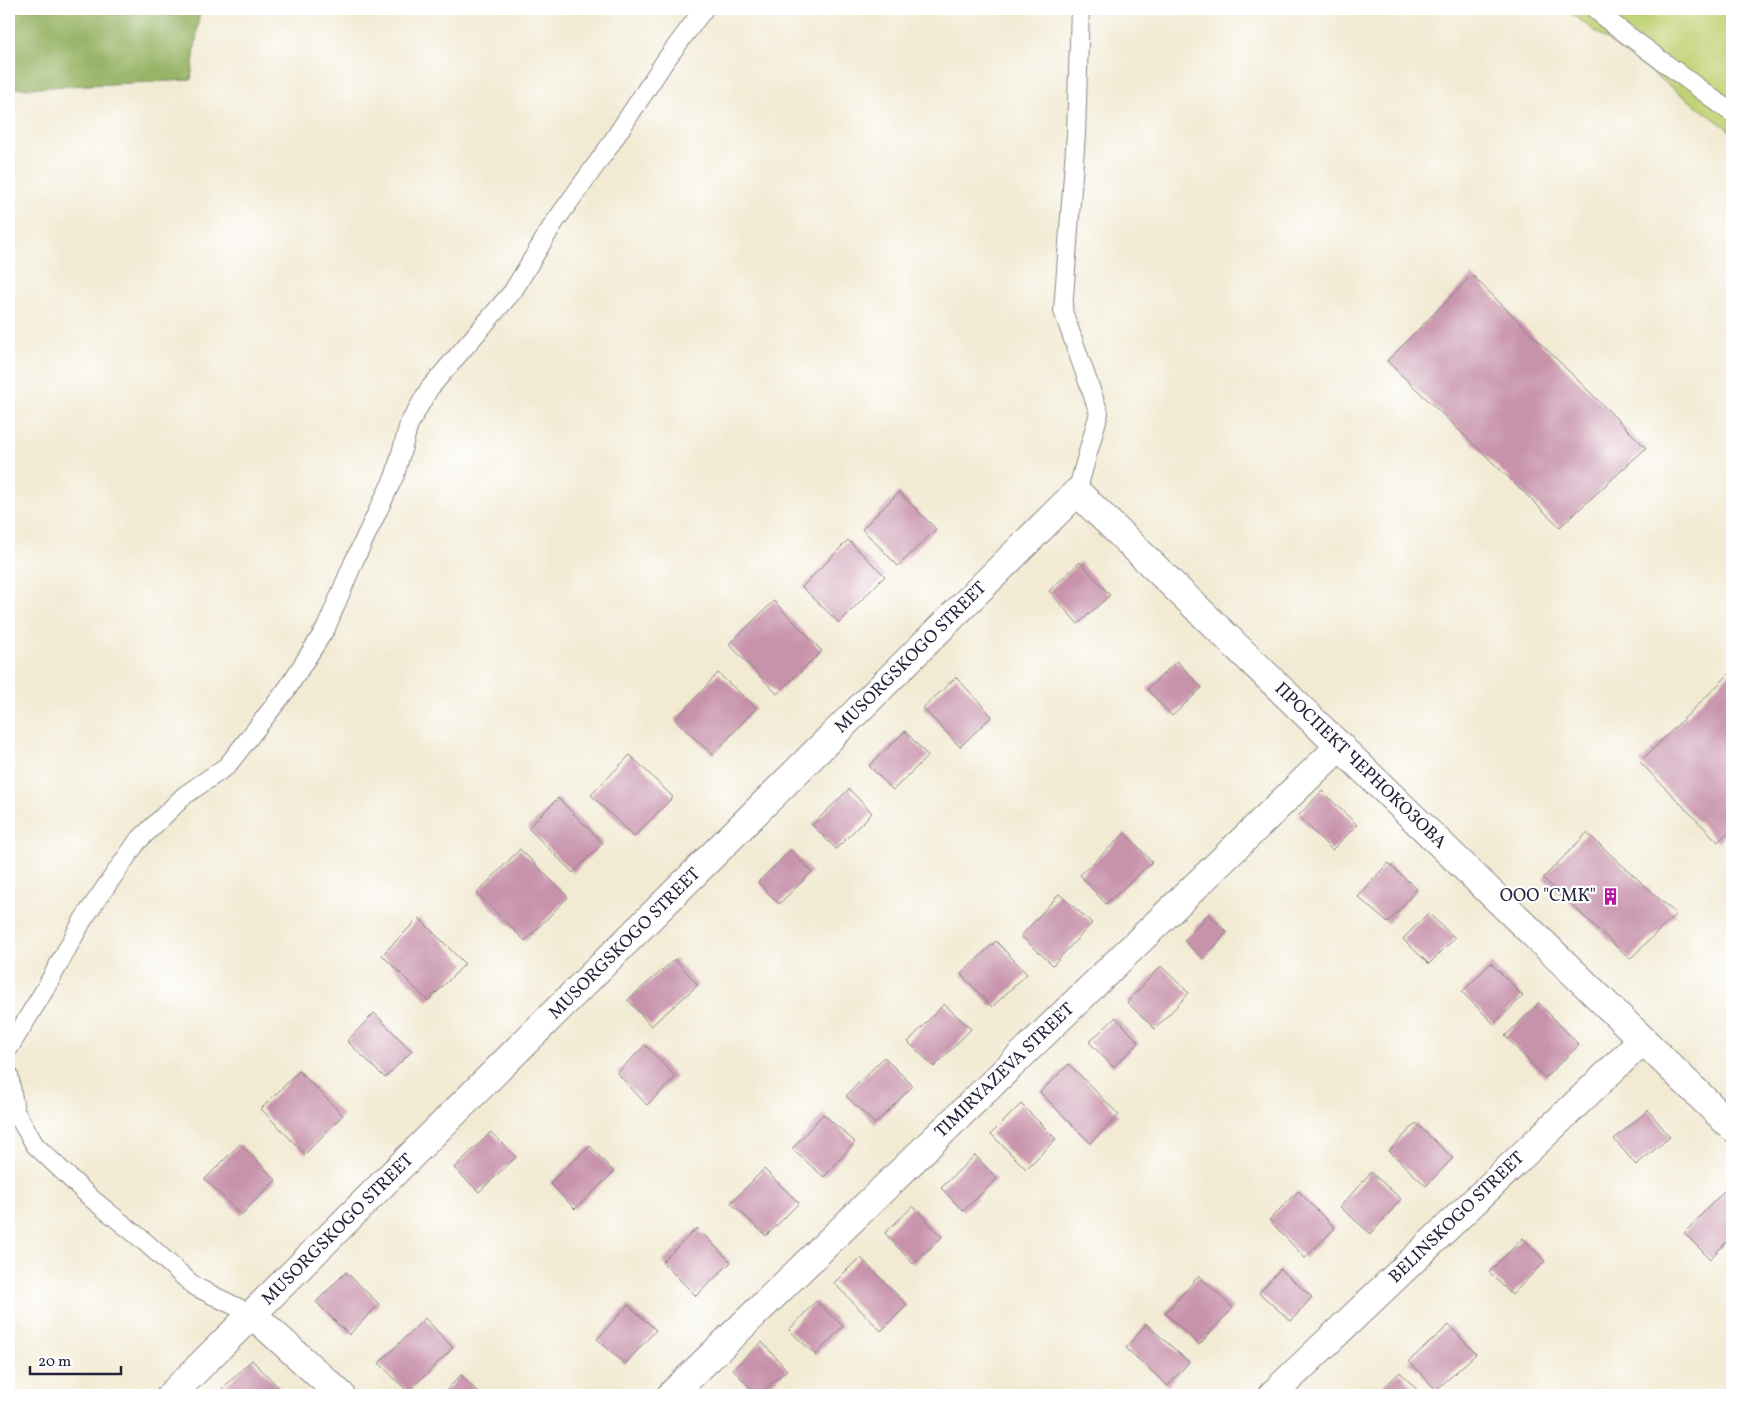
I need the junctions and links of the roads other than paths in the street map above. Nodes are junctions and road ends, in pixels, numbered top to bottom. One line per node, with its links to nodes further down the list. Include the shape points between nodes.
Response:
1 (704, 9): 8 (lane, via 665,60 554,223 513,292 429,390 409,424 395,475 326,628 287,689 227,766 185,795 137,842 84,918)
2 (1080, 9): 5 (lane, via 1076,134 1063,311 1099,413)
3 (1595, 9): 4 (lane)
4 (1732, 113)
5 (1077, 492): 6 (street, ПРОСПЕКТ ЧЕРНОКОЗОВА); 11 (street, MUSORGSKOGO STREET)
6 (1340, 746): 7 (street, ПРОСПЕКТ ЧЕРНОКОЗОВА); 14 (street, TIMIRYAZEVA STREET)
7 (1643, 1040): 10 (street, ПРОСПЕКТ ЧЕРНОКОЗОВА); 15 (street, BELINSKOGO STREET)
8 (9, 1048)
9 (9, 1075): 11 (lane, via 15,1111 35,1145 92,1199 194,1286)
10 (1732, 1127)
11 (252, 1315): 12 (street, MUSORGSKOGO STREET); 13 (street)
12 (171, 1395)
13 (341, 1395)
14 (671, 1395)
15 (1272, 1395)

